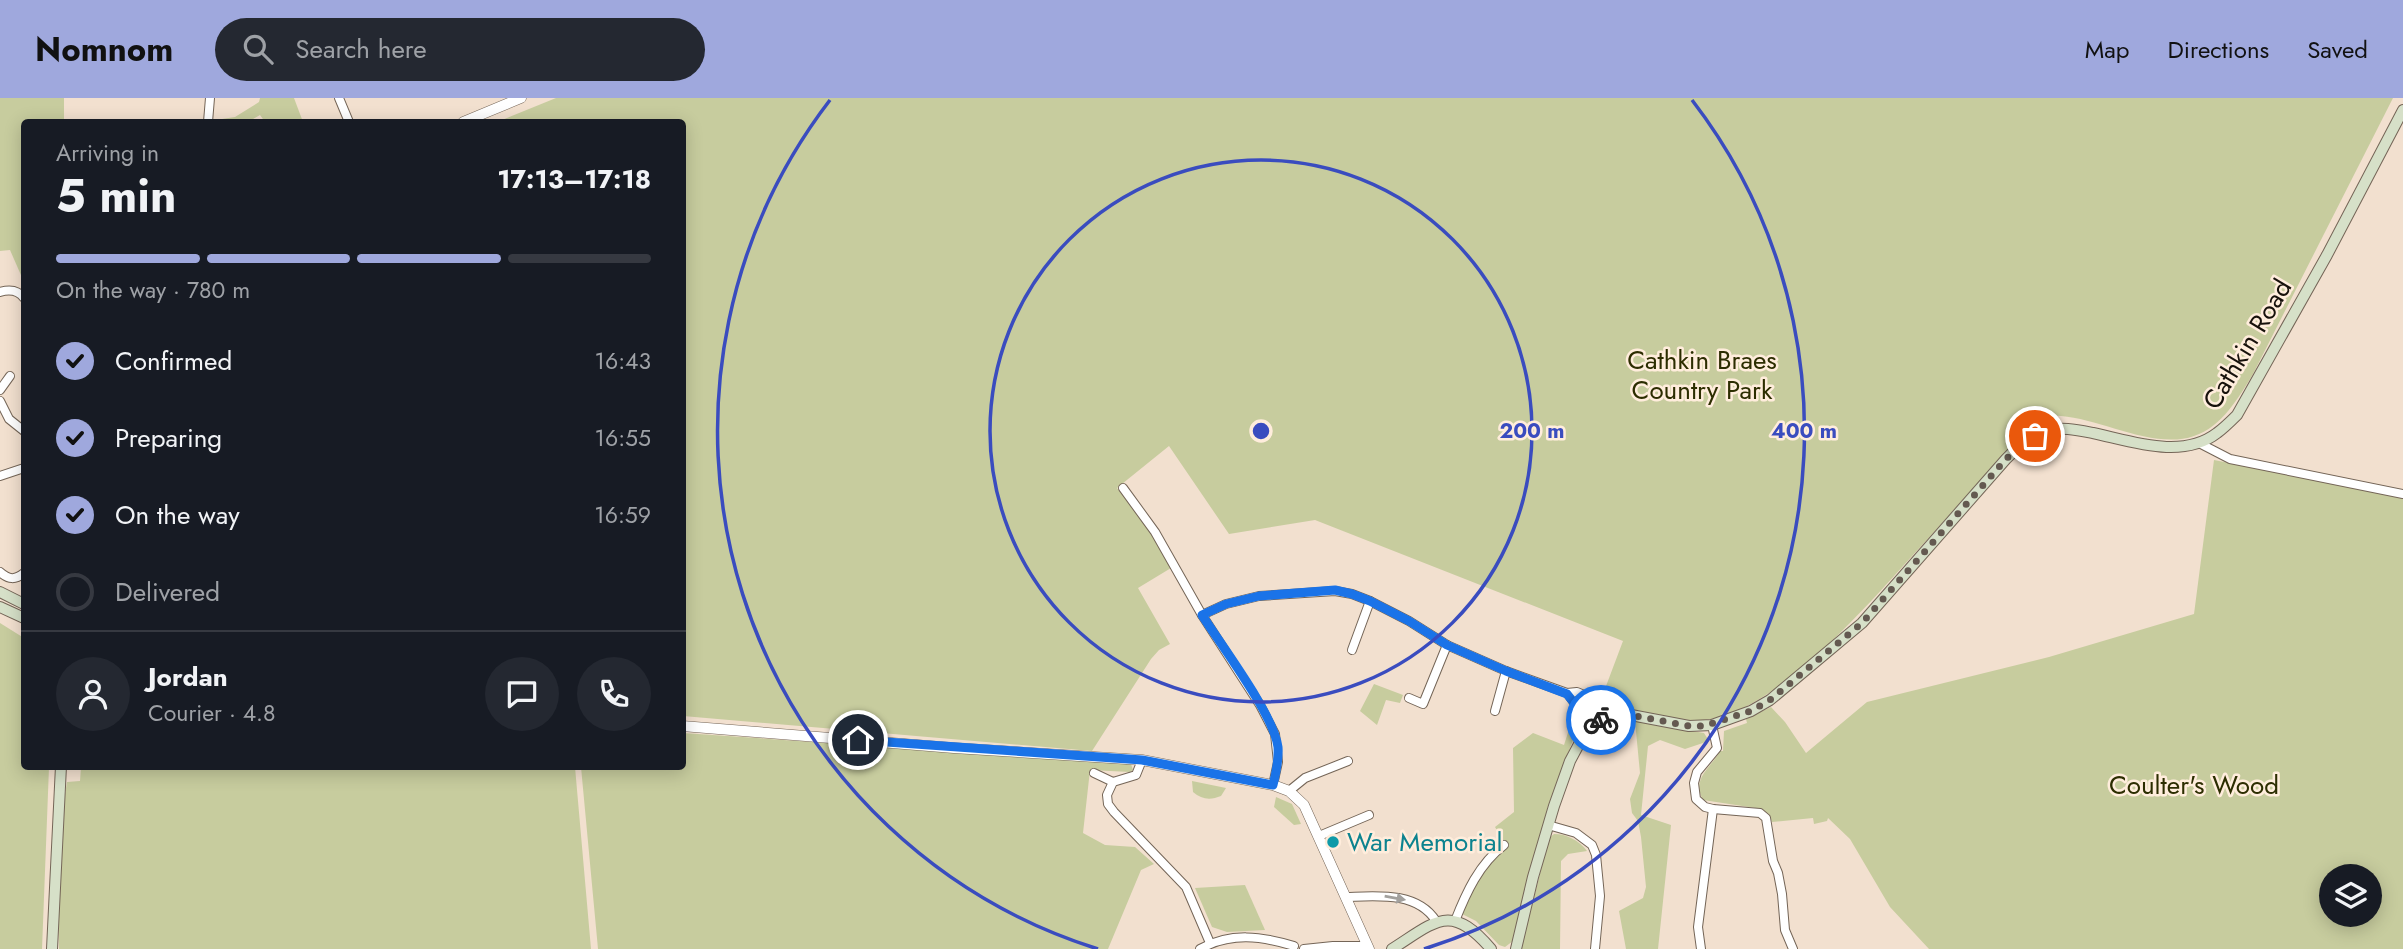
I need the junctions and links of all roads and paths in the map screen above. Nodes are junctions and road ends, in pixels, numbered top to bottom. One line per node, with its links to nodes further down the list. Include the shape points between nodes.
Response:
1 (210, 98): 5 (street)
2 (339, 98): 6 (street)
3 (521, 98): 7 (street)
4 (2403, 110): 14 (main road, Cathkin Road, via 2237,415)
5 (208, 119)
6 (348, 119)
7 (470, 119)
8 (0, 292): 9 (street)
9 (21, 294)
10 (10, 376): 11 (street)
11 (0, 390)
12 (0, 401): 13 (street, via 9,419)
13 (21, 429)
14 (2199, 443): 18 (street, via 2230,459); 34 (main road, Cathkin Road, via 2150,445 2072,429 2046,430 2035,436 2006,459 1862,623 1770,700)
15 (21, 469): 16 (street)
16 (0, 476)
17 (1123, 488): 25 (street, via 1155,532)
18 (2403, 494)
19 (0, 572): 20 (street, via 13,579)
20 (21, 575)
21 (0, 592): 23 (main road)
22 (1370, 601): 25 (street, via 1335,590 1259,596); 27 (street); 28 (street)
23 (21, 602)
24 (0, 607): 26 (main road)
25 (1202, 615): 42 (street, via 1275,734 1278,762)
26 (21, 617)
27 (1447, 645): 29 (street); 31 (street, via 1423,704)
28 (1352, 650)
29 (1506, 671): 30 (street); 33 (street)
30 (1567, 694): 32 (street, via 1577,692); 36 (street)
31 (1409, 698)
32 (1594, 699)
33 (1495, 711)
34 (1712, 725): 36 (main road, Cathkin Road, via 1689,726 1631,715); 44 (street, via 1717,748 1697,772 1694,783 1696,799)
35 (686, 726): 37 (street)
36 (1592, 726): 46 (main road, via 1580,738)
37 (1142, 760): 41 (street, via 1136,775); 42 (street)
38 (1348, 761): 43 (street, via 1305,778)
39 (61, 770): 56 (main road)
40 (1094, 773): 41 (street)
41 (1113, 782): 52 (street, via 1108,804 1186,887)
42 (1273, 785): 43 (street)
43 (1289, 791): 47 (street, via 1304,805)
44 (1713, 809): 63 (street, via 1698,927); 64 (street, via 1760,813 1766,818 1785,930)
45 (1369, 815): 47 (street)
46 (1548, 825): 61 (main road); 62 (street, via 1576,833 1592,845 1596,855 1600,896)
47 (1319, 836): 49 (street)
48 (1504, 845): 51 (street, via 1474,879)
49 (1346, 897): 50 (street, one-way to 50, via 1403,899 1421,906); 55 (street)
50 (1436, 922): 51 (main road); 59 (main road)
51 (1455, 922): 60 (main road, via 1474,930)
52 (1210, 943): 53 (street, via 1243,937); 57 (street)
53 (1273, 945): 54 (street)
54 (1294, 946)
55 (1368, 948): 58 (street)
56 (52, 949)
57 (1200, 949)
58 (1304, 949)
59 (1392, 949)
60 (1491, 949)
61 (1516, 949)
62 (1595, 949)
63 (1701, 949)
64 (1793, 949)

